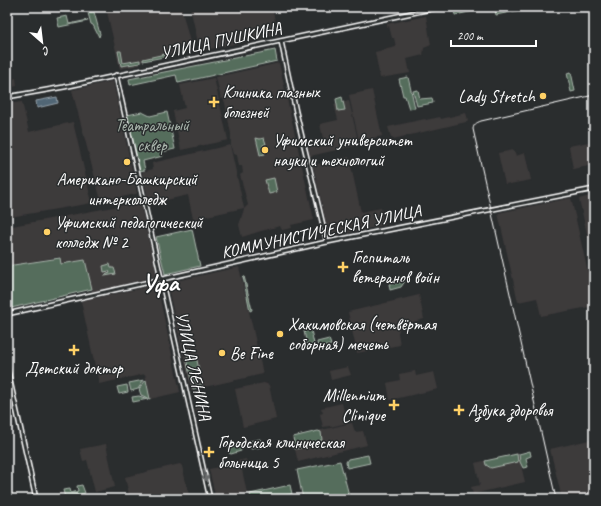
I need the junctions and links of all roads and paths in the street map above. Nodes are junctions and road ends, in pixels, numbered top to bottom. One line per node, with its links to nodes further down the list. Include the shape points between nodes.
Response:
1 (440, 7): 2 (main road, УЛИЦА ПУШКИНА)
2 (281, 41): 3 (main road, УЛИЦА ПУШКИНА); 6 (main road)
3 (116, 75): 4 (main road, УЛИЦА ПУШКИНА); 7 (main road, УЛИЦА ЛЕНИНА)
4 (7, 97)
5 (594, 189): 6 (main road, КОММУНИСТИЧЕСКАЯ УЛИЦА)
6 (326, 242): 7 (main road, КОММУНИСТИЧЕСКАЯ УЛИЦА)
7 (161, 279): 8 (main road, КОММУНИСТИЧЕСКАЯ УЛИЦА); 11 (main road, УЛИЦА ЛЕНИНА, one-way to 11)
8 (7, 314)
9 (7, 367): 10 (main road)
10 (36, 499)
11 (210, 499)

